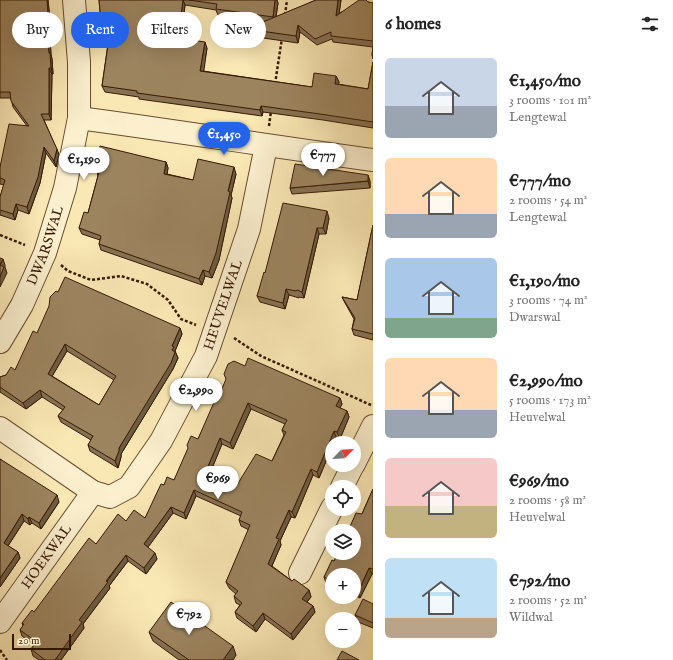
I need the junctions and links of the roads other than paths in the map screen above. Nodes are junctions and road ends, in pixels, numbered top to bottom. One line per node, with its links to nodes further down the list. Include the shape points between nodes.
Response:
1 (74, 0): 2 (street, DWARSWAL, via 79,62)
2 (79, 118): 3 (street); 5 (street, DWARSWAL, via 65,188 45,253 22,305)
3 (266, 146): 4 (street); 9 (street, HEUVELWAL, via 249,230 206,356 161,441 129,487 110,497)
4 (373, 160)
5 (0, 342)
6 (373, 426): 8 (street)
7 (0, 428): 9 (street, HEUVELWAL)
8 (361, 450)
9 (93, 492): 12 (street, HOEKWAL)
10 (328, 516): 11 (street)
11 (300, 573)
12 (0, 622)

